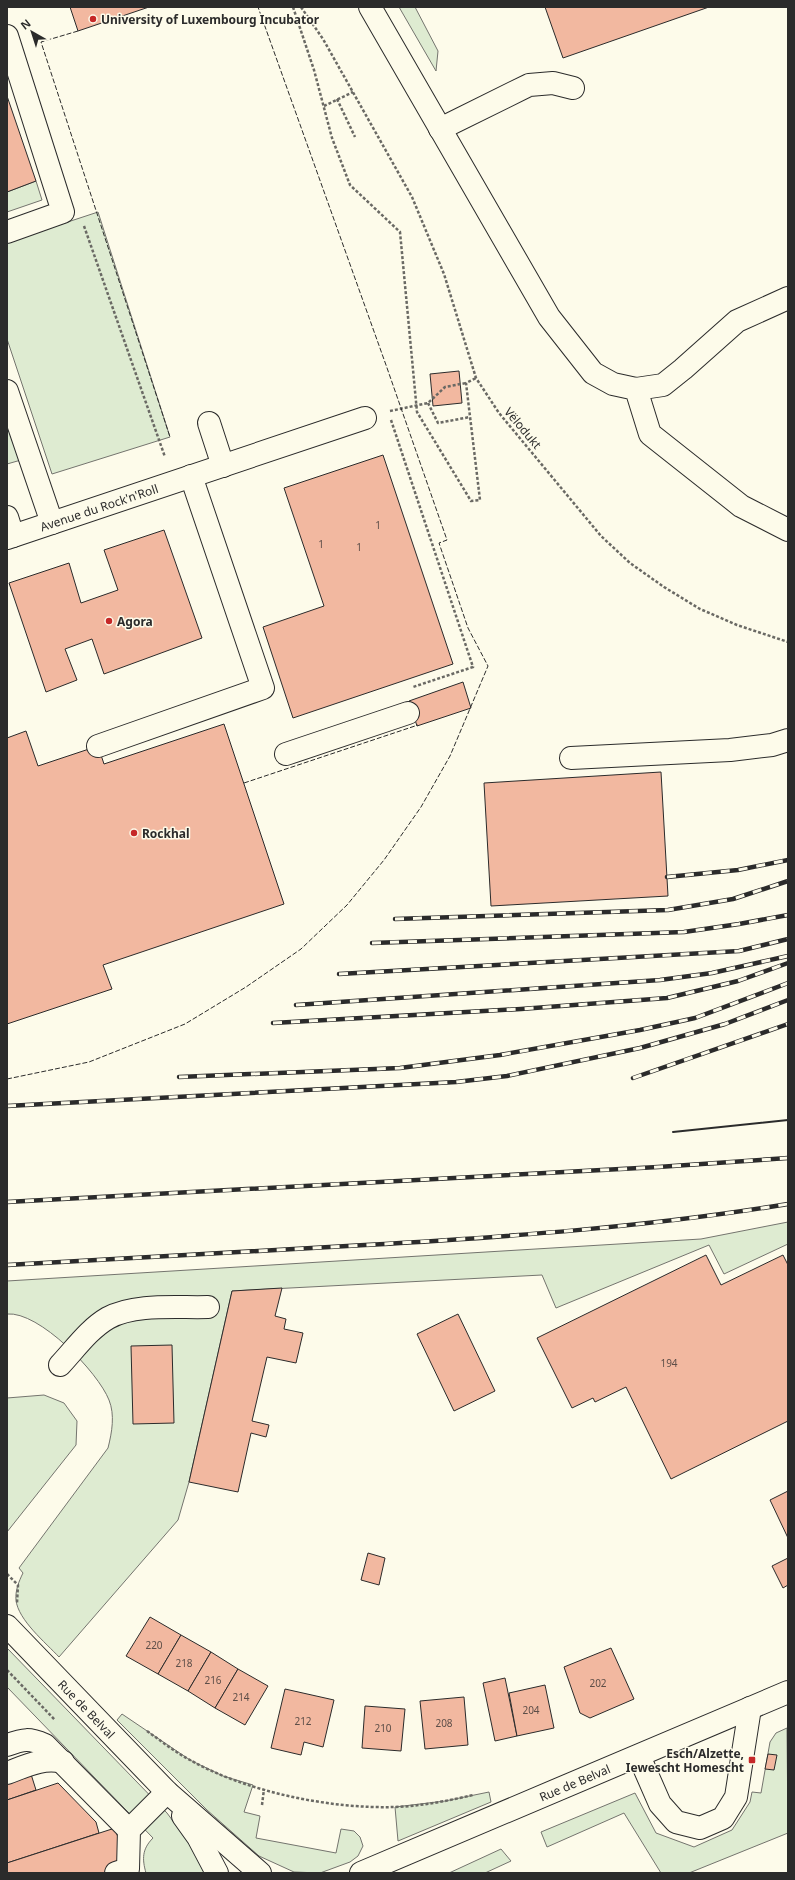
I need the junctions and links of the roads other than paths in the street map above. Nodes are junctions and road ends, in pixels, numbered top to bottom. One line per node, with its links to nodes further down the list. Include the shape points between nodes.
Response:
1 (370, 7): 4 (main road)
2 (7, 36): 5 (main road, via 63,212)
3 (573, 88): 4 (main road, via 553,83 529,85)
4 (440, 129): 7 (main road, via 549,317 593,373 613,384)
5 (7, 232)
6 (788, 298): 7 (main road, via 736,320 663,385)
7 (636, 389): 15 (main road, via 650,434 741,506)
8 (7, 391): 13 (main road)
9 (365, 418): 11 (main road, Avenue du Rock'n'Roll)
10 (209, 423): 11 (main road)
11 (223, 466): 12 (main road, Avenue du Rock'n'Roll)
12 (183, 479): 13 (main road, Avenue du Rock'n'Roll); 18 (main road, via 263,688)
13 (52, 523): 14 (main road, Avenue du Rock'n'Roll)
14 (9, 530)
15 (788, 530)
16 (408, 713): 19 (main road)
17 (788, 740): 20 (main road, via 772,745 730,750)
18 (98, 746)
19 (286, 754)
20 (571, 758)
21 (208, 1307): 22 (main road, via 132,1309 108,1318 89,1333)
22 (60, 1365)
23 (7, 1626): 30 (main road, Rue de Belval)
24 (788, 1692): 25 (main road, Rue de Belval)
25 (750, 1708): 27 (main road, Rue de Belval); 27 (main road, via 736,1797 723,1818 700,1828 676,1822 660,1804)
26 (7, 1745): 28 (main road, via 32,1740 45,1745)
27 (639, 1756): 35 (main road, Rue de Belval)
28 (63, 1762): 29 (main road, via 52,1759 41,1761); 31 (main road)
29 (7, 1773)
30 (167, 1792): 31 (main road); 32 (main road, Rue de Belval, via 198,1837); 34 (main road, Rue de Belval)
31 (129, 1830): 33 (main road, via 128,1869)
32 (217, 1872)
33 (116, 1873)
34 (260, 1873)
35 (361, 1873)

